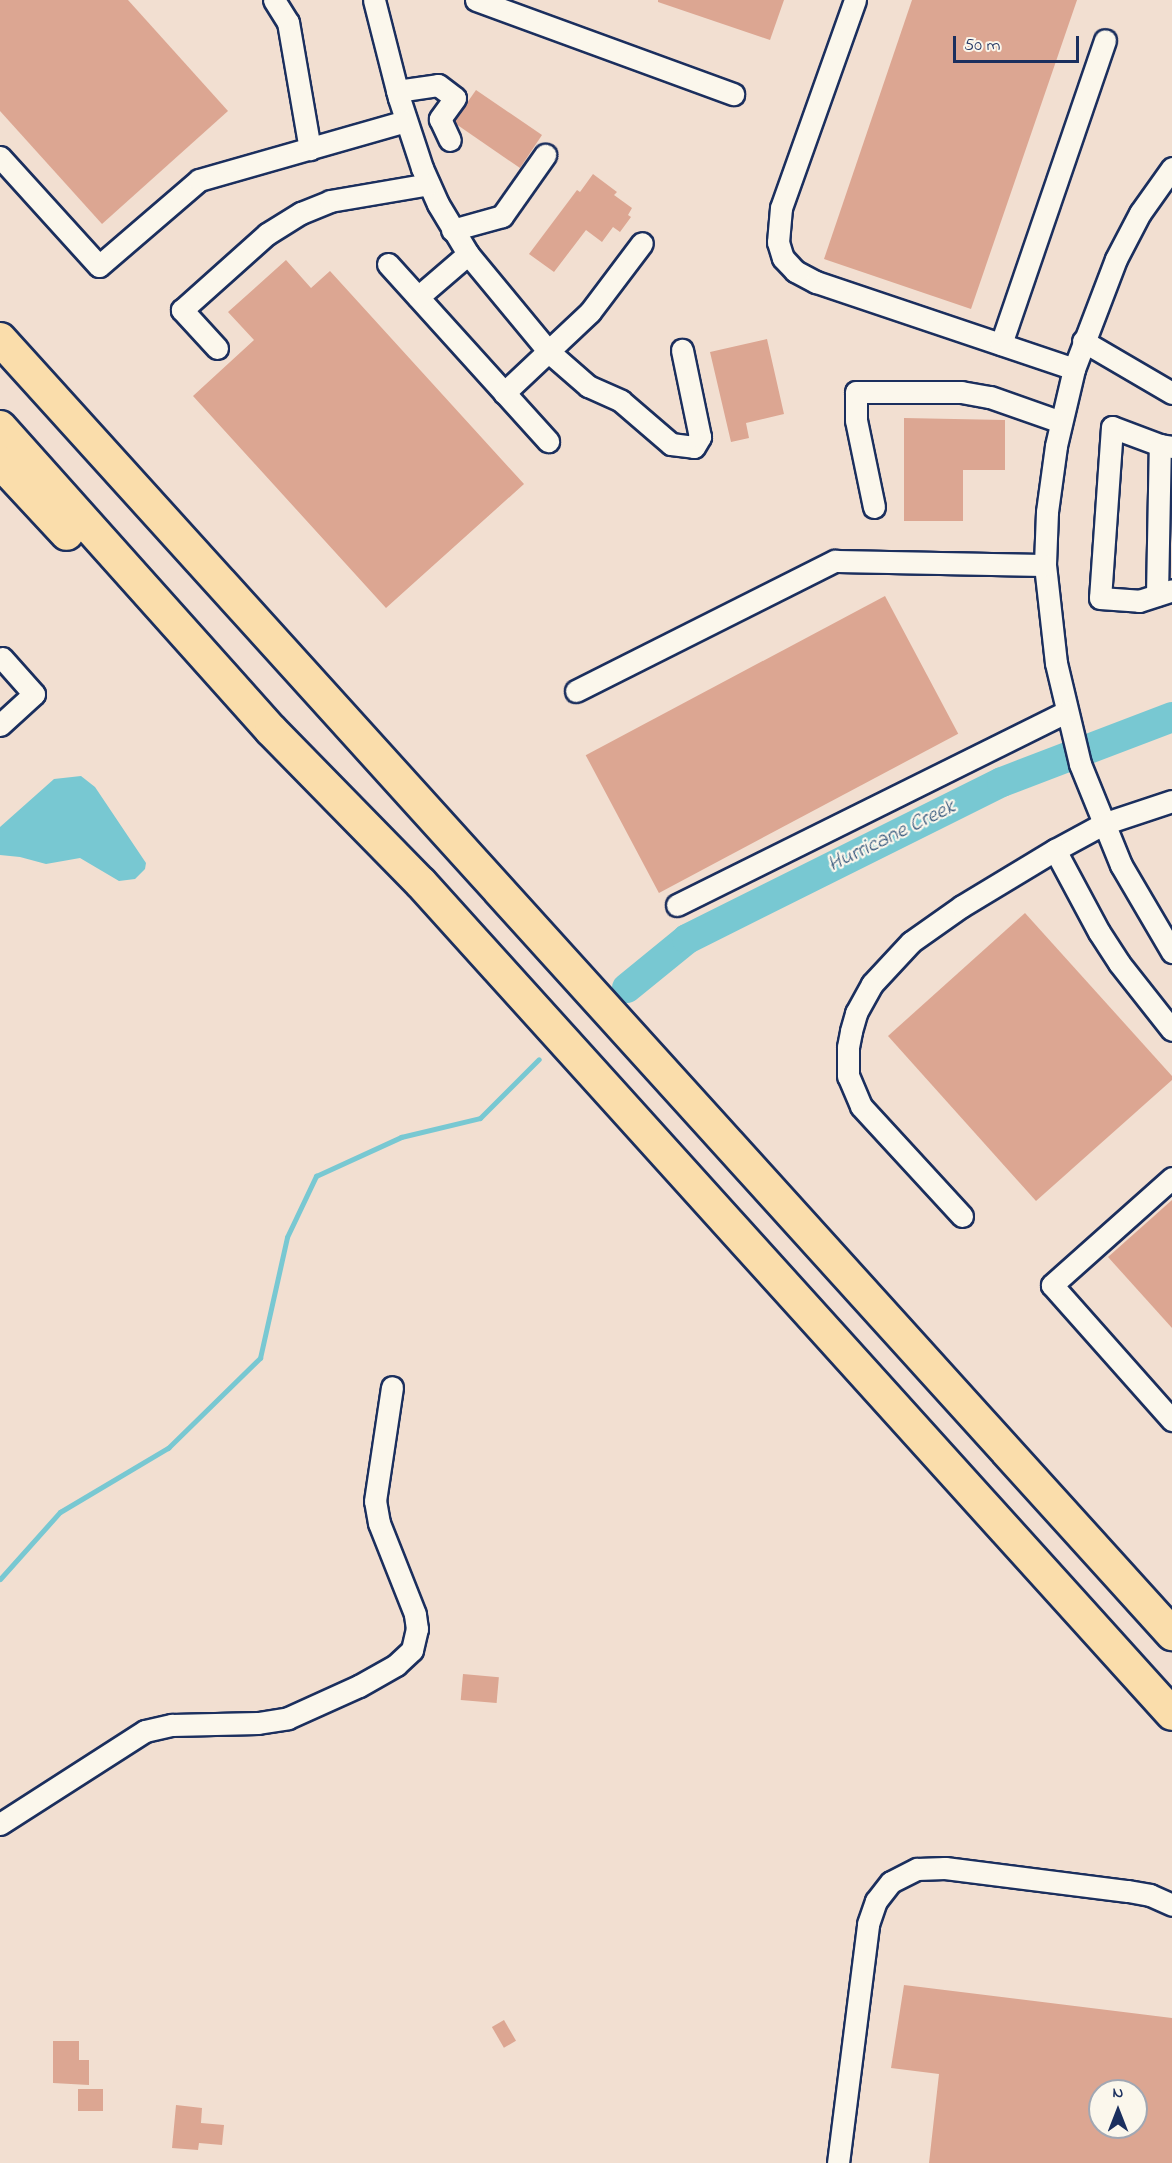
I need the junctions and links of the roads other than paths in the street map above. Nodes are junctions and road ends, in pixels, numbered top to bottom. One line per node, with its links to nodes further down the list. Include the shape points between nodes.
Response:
1 (274, 0): 10 (street, via 288,22)
2 (375, 0): 6 (street)
3 (476, 0): 7 (street)
4 (855, 0): 22 (street, via 781,208 780,250 789,265 816,282)
5 (1105, 40): 22 (street)
6 (397, 91): 8 (street); 9 (street, via 438,85 455,98 440,119)
7 (733, 94)
8 (406, 122): 10 (street); 14 (street)
9 (450, 140)
10 (310, 148): 12 (street, via 199,180 99,266)
11 (545, 155): 15 (street, via 502,216)
12 (0, 157)
13 (1172, 168): 21 (street, via 1128,235)
14 (429, 184): 15 (street); 23 (street, via 330,201 267,234 182,310)
15 (452, 230): 17 (street)
16 (642, 243): 25 (street, via 590,312)
17 (468, 254): 19 (street); 25 (street)
18 (388, 264): 19 (street)
19 (418, 297): 27 (street)
20 (0, 339): 53 (highway)
21 (1083, 341): 26 (street); 28 (street)
22 (1001, 344): 26 (street)
23 (217, 348)
24 (682, 350): 25 (street, via 700,436 694,447 671,444 621,401 588,386)
25 (549, 352): 27 (street)
26 (1074, 369): 29 (street)
27 (504, 393): 31 (street)
28 (1172, 393)
29 (1061, 422): 34 (street, via 990,397 961,392 856,392 856,420); 35 (street, via 1047,512)
30 (0, 427): 41 (highway)
31 (548, 441)
32 (1166, 446): 36 (street); 36 (street, via 1112,427 1101,598 1139,601)
33 (0, 462): 41 (highway, via 150,623)
34 (874, 507)
35 (1045, 566): 38 (street, via 835,561); 39 (street)
36 (1164, 593)
37 (2, 658): 40 (street, via 34,694)
38 (576, 691)
39 (1066, 712): 43 (street, via 1080,764); 45 (street)
40 (0, 725)
41 (271, 730): 54 (highway, via 429,892)
42 (1172, 801): 43 (street)
43 (1103, 824): 44 (street); 46 (street, via 1121,866)
44 (1055, 850): 48 (street, via 1109,947); 50 (street, via 911,942 872,984 851,1031 848,1076 861,1106)
45 (677, 905)
46 (1166, 929): 47 (street)
47 (1172, 952)
48 (1172, 1030)
49 (1172, 1178): 52 (street, via 1052,1285)
50 (962, 1216)
51 (392, 1387): 55 (street, via 375,1501 379,1522 414,1614 417,1629 412,1650 388,1670 296,1715 266,1722 172,1725 145,1731)
52 (1172, 1420)
53 (1172, 1634)
54 (1172, 1714)
55 (0, 1824)
56 (1172, 1905): 57 (street, via 1128,1890 945,1868 917,1869 891,1882 876,1901 868,1924)
57 (838, 2163)

